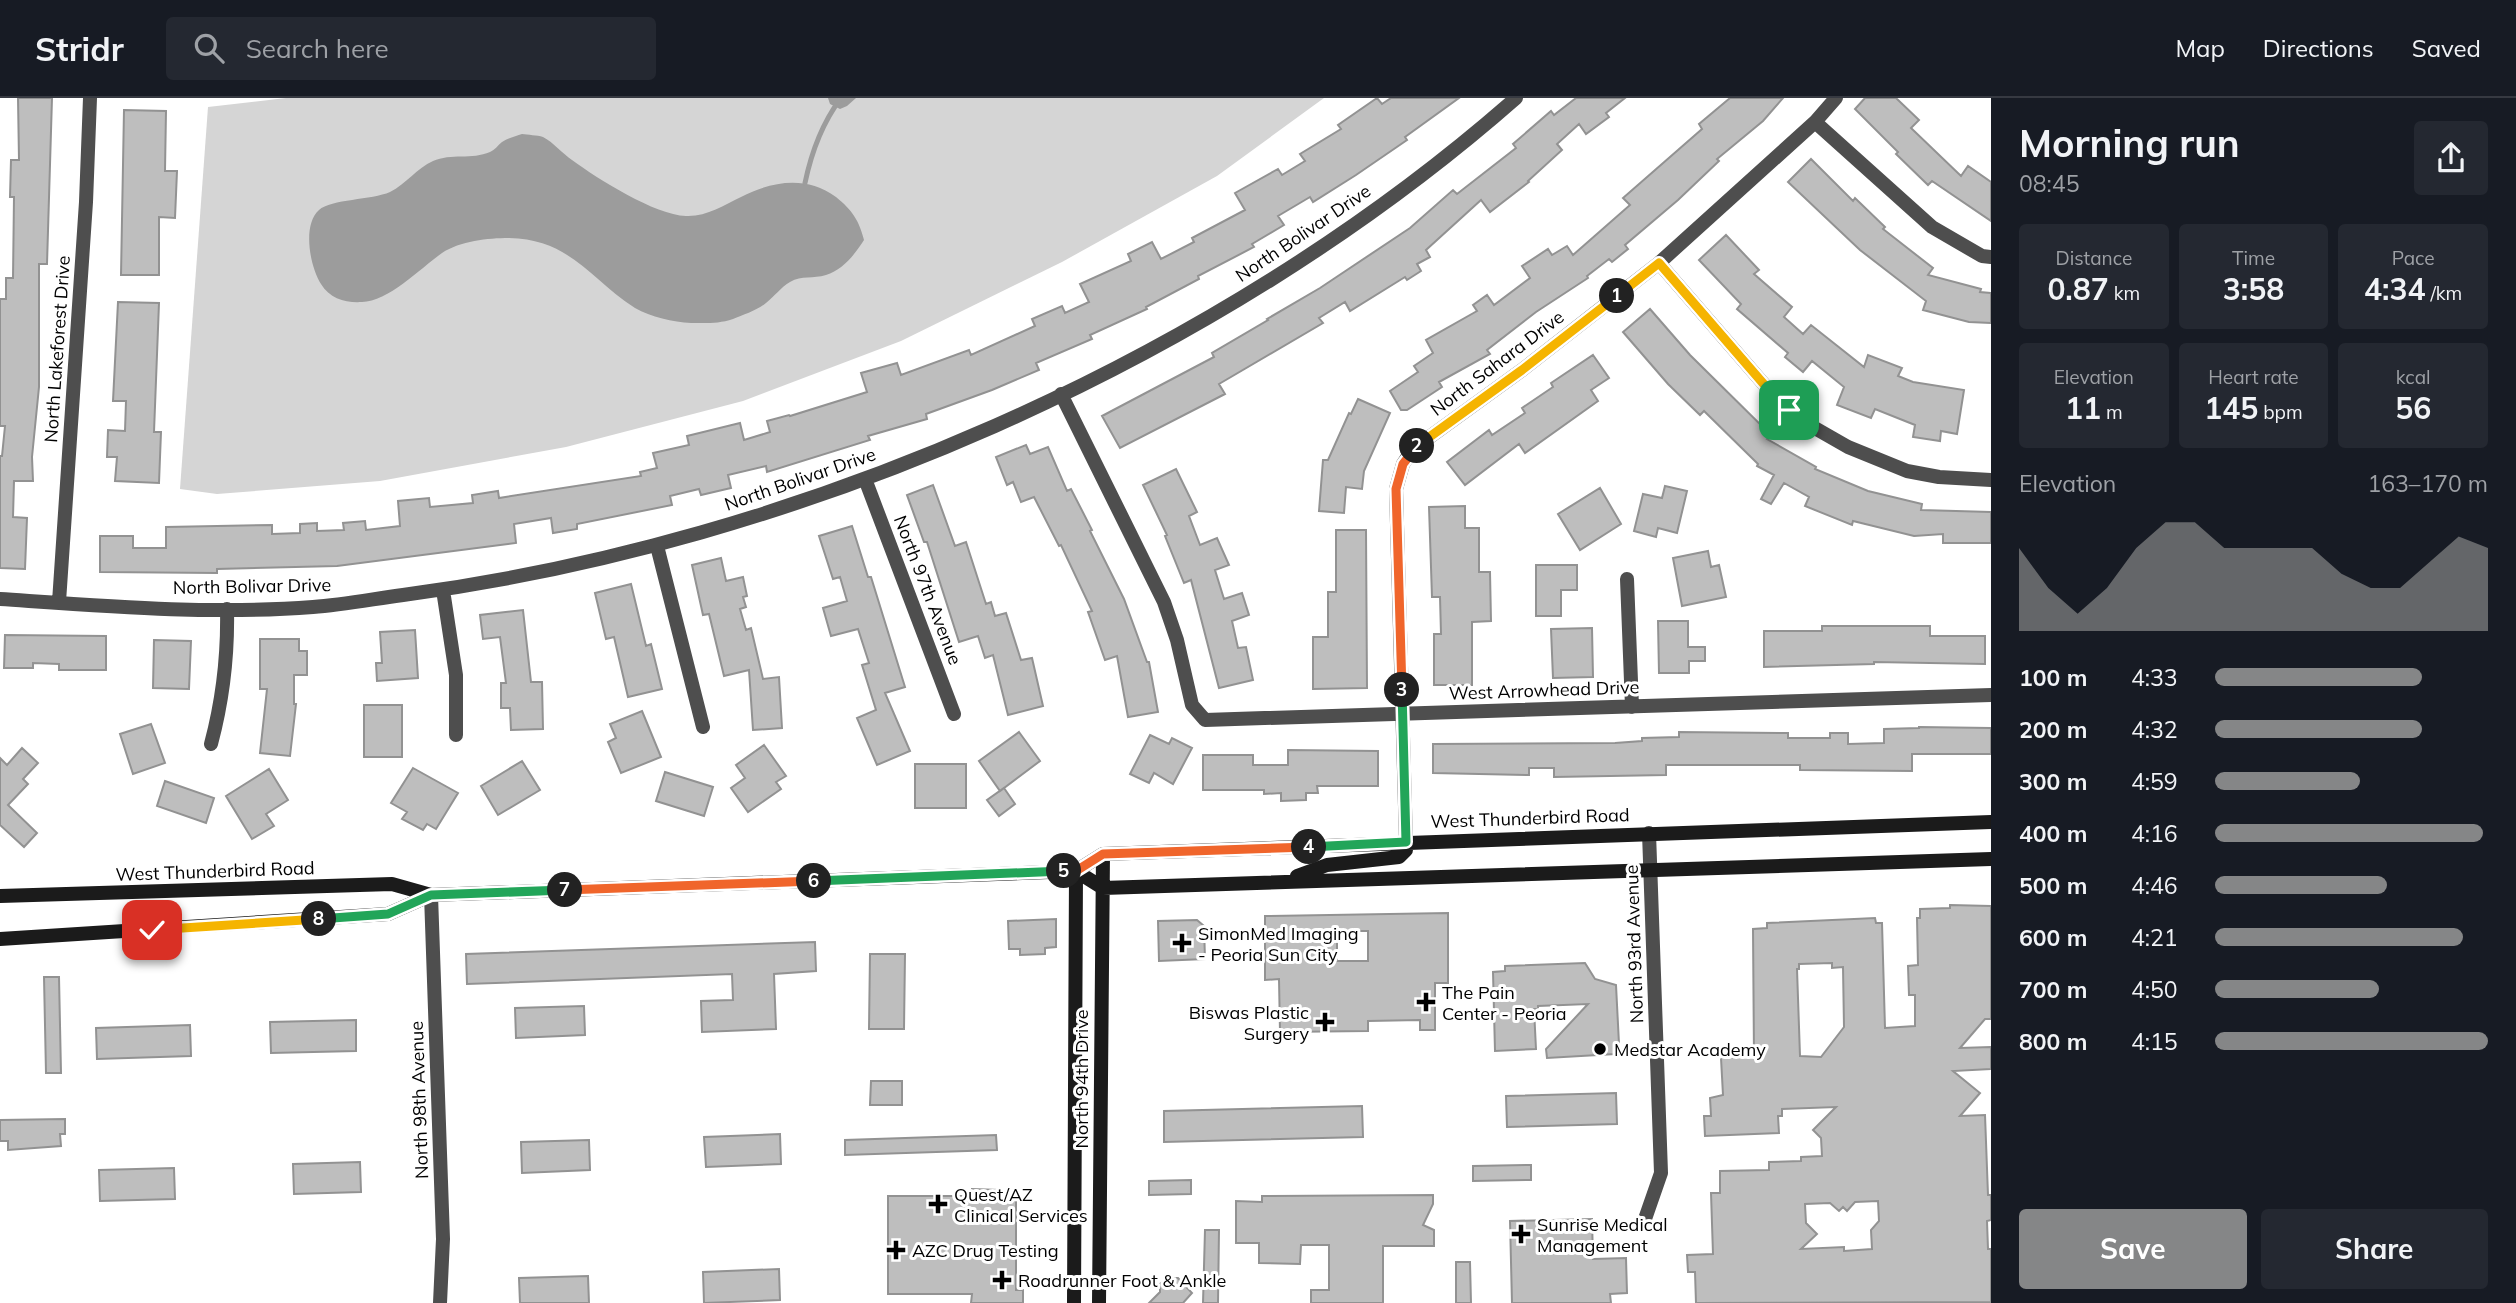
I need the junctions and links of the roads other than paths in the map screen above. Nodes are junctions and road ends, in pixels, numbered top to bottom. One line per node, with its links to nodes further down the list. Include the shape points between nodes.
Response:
1 (90, 98): 14 (street, North Lakeforest Drive)
2 (1516, 98): 7 (street, North Bolivar Drive, via 1362,219 1175,337)
3 (1836, 98): 4 (street, North Sahara Drive)
4 (1815, 122): 5 (street, via 1932,227); 6 (street, North Sahara Drive)
5 (1991, 257)
6 (1659, 263): 9 (street, via 1768,389 1813,427 1907,471); 19 (street, North Sahara Drive, via 1413,449 1403,464 1396,489)
7 (1061, 394): 8 (street, North Bolivar Drive); 19 (street, West Arrowhead Drive, via 1164,601 1192,705 1205,720)
8 (865, 479): 10 (street, North Bolivar Drive); 18 (street, North 97th Avenue)
9 (1991, 480)
10 (657, 546): 12 (street, North Bolivar Drive, via 514,579); 20 (street)
11 (1627, 579): 17 (street)
12 (443, 590): 15 (street, North Bolivar Drive, via 313,607); 21 (street, via 456,675)
13 (0, 599): 14 (street, North Bolivar Drive)
14 (59, 602): 15 (street, North Bolivar Drive)
15 (228, 609): 22 (street, via 225,673)
16 (1991, 695): 17 (street, West Arrowhead Drive)
17 (1632, 707): 19 (street, West Arrowhead Drive)
18 (954, 714)
19 (1403, 714): 25 (street, North Sahara Drive)
20 (704, 727)
21 (456, 735)
22 (211, 744)
23 (1991, 822): 24 (main road, West Thunderbird Road)
24 (1649, 833): 25 (main road, West Thunderbird Road); 29 (street, North 93rd Avenue)
25 (1406, 842): 26 (main road, West Thunderbird Road); 30 (main road, via 1399,857 1327,865)
26 (1103, 854): 28 (main road, West Thunderbird Road); 31 (main road, North 94th Drive)
27 (1991, 859): 29 (main road)
28 (1076, 871): 31 (main road); 32 (main road, West Thunderbird Road); 35 (main road, North 94th Drive)
29 (1650, 871): 30 (main road); 39 (street, North 93rd Avenue, via 1661,1173)
30 (1286, 880): 31 (main road)
31 (1103, 888): 36 (main road, North 94th Drive)
32 (431, 895): 33 (main road, West Thunderbird Road, via 392,884); 34 (main road, West Thunderbird Road, via 388,914); 40 (street, North 98th Avenue, via 443,1239)
33 (0, 896)
34 (0, 939)
35 (1076, 1003): 36 (main road); 37 (main road, North 94th Drive)
36 (1101, 1003): 38 (main road, North 94th Drive)
37 (1076, 1101): 38 (main road); 41 (main road, North 94th Drive)
38 (1101, 1101): 42 (main road, North 94th Drive)
39 (1645, 1219)
40 (440, 1303)
41 (1074, 1303)
42 (1099, 1303)

